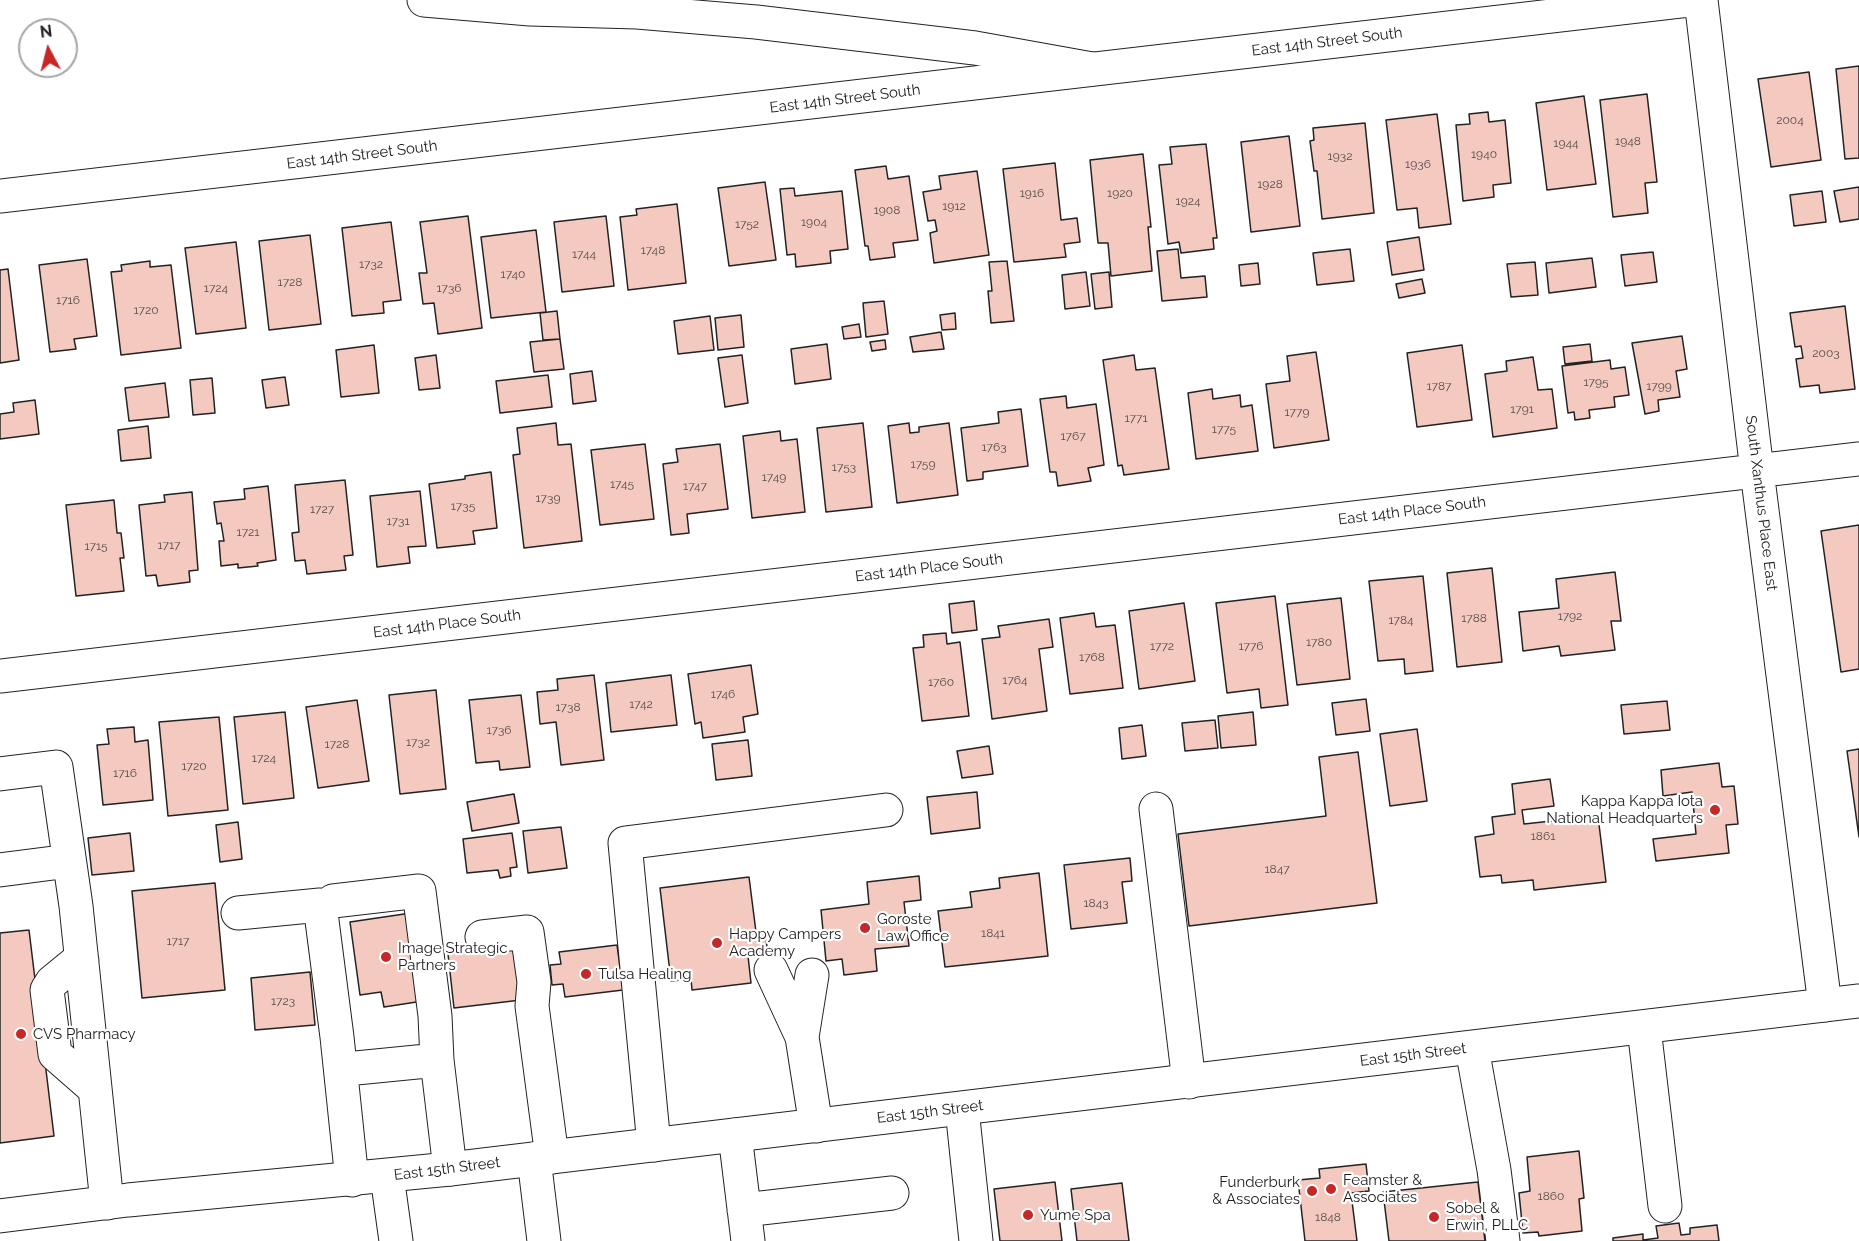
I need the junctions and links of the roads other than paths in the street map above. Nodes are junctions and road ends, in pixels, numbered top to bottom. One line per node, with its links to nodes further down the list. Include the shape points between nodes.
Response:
1 (424, 0): 4 (main road, via 756,22 975,48)
2 (1689, 0): 4 (main road, East 14th Street South)
3 (1701, 0): 7 (main road, South Xanthus Place East)
4 (1092, 69): 5 (main road, East 14th Street South)
5 (0, 196)
6 (1859, 459): 7 (main road, East 14th Place South)
7 (1757, 471): 8 (main road, East 14th Place South); 20 (main road, South Xanthus Place East)
8 (0, 676)
9 (0, 774): 12 (main road, via 56,767)
10 (1156, 809): 26 (main road)
11 (886, 810): 30 (main road, via 625,843)
12 (69, 861): 13 (main road); 36 (main road)
13 (0, 870)
14 (333, 901): 24 (main road, via 419,891)
15 (238, 913): 34 (main road, via 320,905)
16 (482, 936): 31 (main road, via 527,932 534,982 532,1006)
17 (771, 970): 22 (main road)
18 (813, 975): 22 (main road)
19 (1859, 1001): 20 (main road, East 15th Street)
20 (1825, 1005): 21 (main road, East 15th Street)
21 (1644, 1028): 23 (main road, East 15th Street); 37 (main road)
22 (802, 1037): 28 (main road)
23 (1472, 1048): 26 (main road, East 15th Street); 43 (main road)
24 (437, 1060): 25 (main road); 32 (main road)
25 (356, 1068)
26 (1189, 1082): 27 (main road, East 15th Street)
27 (962, 1108): 28 (main road, East 15th Street); 42 (main road)
28 (816, 1126): 29 (main road, East 15th Street)
29 (735, 1135): 30 (main road, East 15th Street); 39 (main road)
30 (654, 1145): 31 (main road, East 15th Street)
31 (543, 1158): 32 (main road, East 15th Street); 41 (main road)
32 (450, 1169): 33 (main road, East 15th Street)
33 (387, 1176): 34 (main road, East 15th Street); 40 (main road)
34 (352, 1180): 36 (main road, East 15th Street)
35 (892, 1193): 39 (main road)
36 (107, 1203): 38 (main road, East 15th Street)
37 (1665, 1206)
38 (0, 1216)
39 (746, 1225)
40 (396, 1241)
41 (544, 1241)
42 (976, 1241)
43 (1503, 1241)

